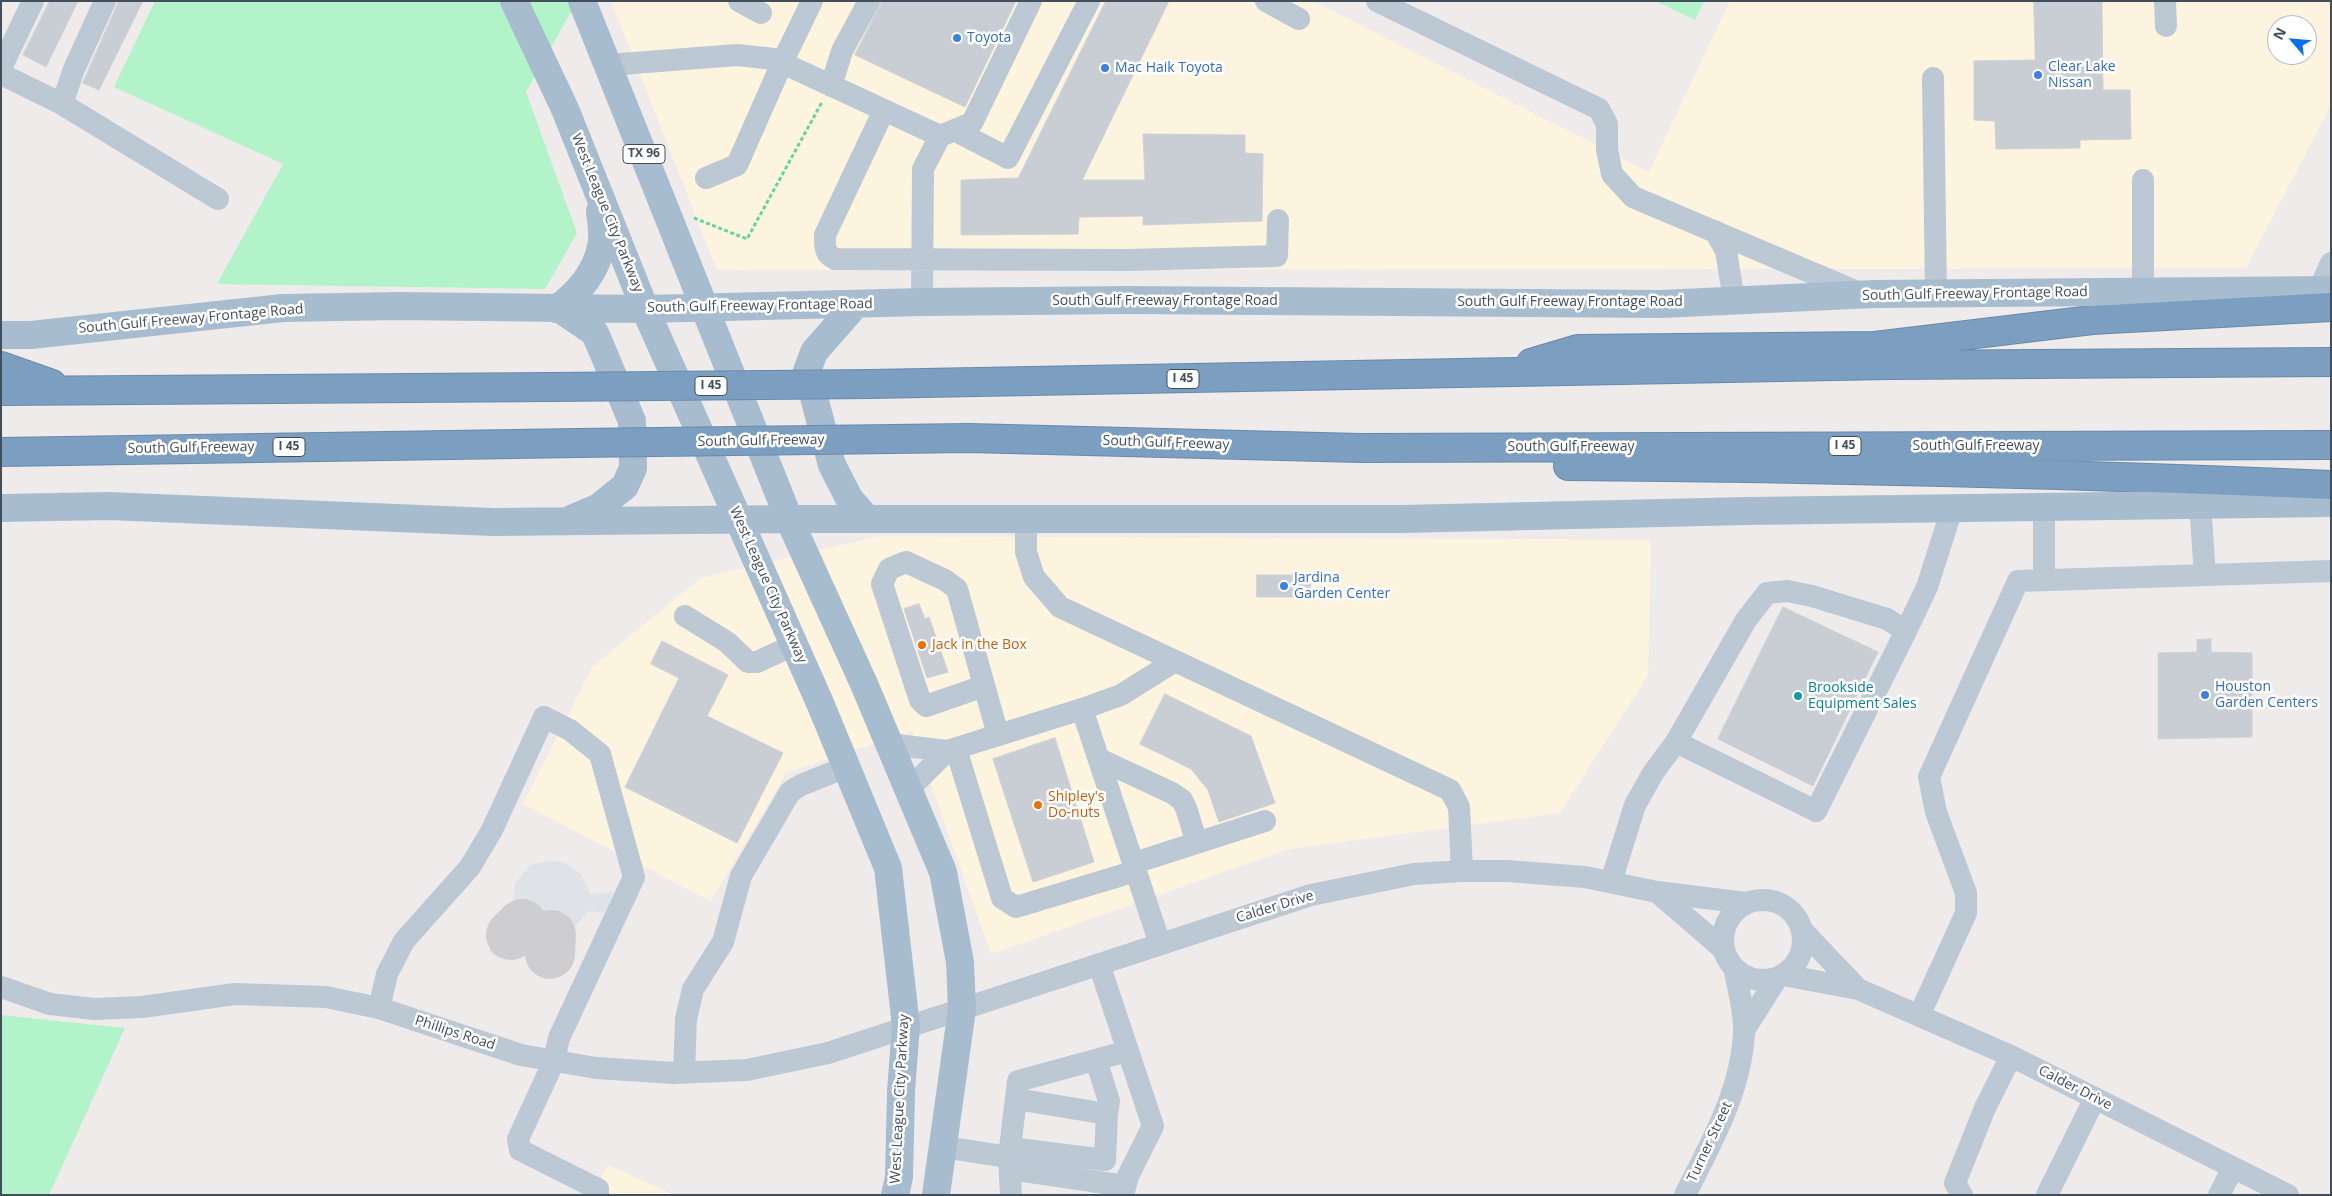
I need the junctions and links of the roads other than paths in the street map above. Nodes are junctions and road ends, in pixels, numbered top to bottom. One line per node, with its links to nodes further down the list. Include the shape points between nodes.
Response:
1 (33, 1): 18 (street)
2 (105, 1): 22 (street)
3 (514, 1): 27 (main road, West League City Parkway, via 565,109)
4 (582, 1): 17 (main road, TX 96)
5 (739, 1): 13 (street)
6 (812, 1): 16 (street)
7 (869, 1): 21 (street, via 842,51)
8 (1031, 1): 24 (street, via 972,123)
9 (1089, 1): 24 (street, via 1008,158)
10 (1266, 1): 14 (street)
11 (1377, 1): 30 (street, via 1599,110 1607,124 1607,150 1612,174 1633,196)
12 (2165, 1): 15 (street)
13 (762, 13)
14 (1299, 20)
15 (2166, 26)
16 (782, 63): 17 (street, via 774,59 737,55); 21 (street); 25 (street, via 737,165)
17 (608, 64): 40 (main road, TX 96)
18 (1, 68)
19 (1, 74): 22 (street)
20 (1933, 78): 34 (street)
21 (831, 86): 23 (street)
22 (62, 104): 28 (street)
23 (884, 110): 24 (street); 31 (street, via 826,235 825,249 835,260)
24 (948, 133): 31 (street, via 923,169)
25 (706, 178)
26 (2143, 180): 33 (street)
27 (599, 195): 41 (main road, via 602,245 590,277); 42 (main road, West League City Parkway)
28 (218, 199)
29 (1278, 220): 31 (street, via 1277,256 1127,260)
30 (1715, 231): 35 (street); 37 (street, via 1726,251)
31 (922, 259): 38 (street)
32 (2331, 263): 36 (street)
33 (2143, 292): 34 (main road, South Gulf Freeway Frontage Road); 36 (main road, South Gulf Freeway Frontage Road)
34 (1936, 294): 35 (main road, South Gulf Freeway Frontage Road)
35 (1865, 295): 37 (main road, South Gulf Freeway Frontage Road)
36 (2327, 296): 46 (highway, via 1875,346 1578,349)
37 (1734, 300): 38 (main road, South Gulf Freeway Frontage Road, via 1661,304 1148,300)
38 (922, 302): 39 (main road, South Gulf Freeway Frontage Road)
39 (856, 304): 40 (main road, South Gulf Freeway Frontage Road); 59 (main road, via 814,352 807,371 832,465 849,498)
40 (705, 308): 42 (main road, South Gulf Freeway Frontage Road); 58 (main road, TX 96)
41 (558, 309): 42 (main road, South Gulf Freeway Frontage Road); 43 (main road, South Gulf Freeway Frontage Road, via 283,308 31,335); 62 (main road, via 595,334 632,421 633,468 625,486 599,507)
42 (645, 309): 60 (main road, West League City Parkway)
43 (1, 335)
44 (2331, 362): 46 (highway, I 45, via 1879,365)
45 (1, 366): 48 (highway)
46 (1496, 373): 48 (highway, I 45, bridge, via 870,384)
47 (1, 391): 48 (highway, I 45)
48 (70, 391)
49 (1250, 445): 50 (highway, South Gulf Freeway / I 45, via 1360,448); 51 (highway, South Gulf Freeway / I 45, bridge, via 969,438); 52 (highway, via 1422,466 1794,468 2097,475)
50 (2331, 445)
51 (1, 452)
52 (2331, 485)
53 (2331, 503): 54 (main road)
54 (2200, 504): 55 (main road); 64 (street)
55 (2044, 507): 57 (main road); 65 (street)
56 (1, 508): 62 (main road, via 109,506 488,522)
57 (1952, 509): 61 (main road, via 1402,519); 67 (street, via 1927,587)
58 (789, 519): 59 (main road); 60 (main road); 76 (main road)
59 (866, 519): 61 (main road)
60 (739, 520): 62 (main road); 69 (main road, West League City Parkway)
61 (1026, 520): 68 (street, via 1026,552 1034,577 1060,607)
62 (565, 522)
63 (2331, 570): 64 (street)
64 (2205, 575): 65 (street)
65 (2044, 580): 98 (street, via 2018,581 1929,777 1936,812 1966,893 1966,913)
66 (684, 616): 69 (street, via 727,642 748,662 757,662)
67 (1906, 631): 75 (street, via 1887,619 1812,596 1787,591 1767,593 1746,620); 75 (street, via 1816,812)
68 (1135, 642): 70 (street); 71 (street)
69 (794, 645): 79 (main road, West League City Parkway)
70 (1175, 661): 71 (street); 84 (street, via 1450,790 1459,807)
71 (1138, 682): 73 (street, via 1121,695)
72 (984, 686): 72 (street, via 957,589 946,580 906,562 889,569 882,584 920,700 926,706); 74 (street)
73 (1082, 709): 74 (street); 78 (street)
74 (998, 735): 77 (street)
75 (1676, 742): 85 (street, via 1634,805)
76 (889, 744): 77 (street); 80 (main road)
77 (951, 750): 80 (street); 83 (street, via 1002,898 1008,903 1016,906)
78 (1099, 759): 82 (street, via 1182,800); 83 (street)
79 (846, 766): 99 (main road, West League City Parkway, via 888,868); 105 (street, via 790,792 741,876 723,942 693,989 686,1019)
80 (908, 790): 97 (main road, via 943,872 960,962)
81 (1265, 821): 82 (street)
82 (1196, 843): 83 (street)
83 (1135, 867): 89 (street)
84 (1462, 871): 85 (street, Calder Drive, via 1527,872); 89 (street, Calder Drive, via 1414,874 1311,894)
85 (1611, 882): 86 (street, Calder Drive)
86 (1657, 892): 87 (street, Calder Drive); 90 (street, Calder Drive)
87 (1746, 903): 88 (street, via 1773,901 1790,912); 90 (street, via 1727,922 1722,935)
88 (1801, 928): 93 (street, via 1800,956 1793,967); 95 (street, Calder Drive)
89 (1160, 944): 91 (street, Calder Drive)
90 (1723, 948): 92 (street)
91 (1099, 964): 97 (street, Calder Drive); 101 (street)
92 (1735, 971): 93 (street, via 1758,981); 100 (street, Turner Street)
93 (1780, 977): 95 (street, Calder Drive); 100 (street, Turner Street)
94 (1, 987): 96 (street, Phillips Road, via 50,1004 94,1009 142,1007 235,994 326,997)
95 (1858, 989): 98 (street, Calder Drive)
96 (379, 1008): 104 (street, Phillips Road, via 520,1055); 104 (street, via 387,974 404,941 470,867 492,830 544,717 570,730 600,754 634,877 559,1038)
97 (962, 1009): 99 (street, Calder Drive); 109 (main road)
98 (1919, 1016): 102 (street, Calder Drive)
99 (906, 1026): 105 (street, Phillips Road, via 828,1053 747,1070); 114 (main road, West League City Parkway, via 899,1177)
100 (1744, 1029): 117 (street, Turner Street, via 1741,1058 1727,1110)
101 (1128, 1051): 103 (street); 112 (street, via 1153,1126)
102 (2011, 1056): 106 (street, Calder Drive); 118 (street, via 1985,1108 1955,1183)
103 (1096, 1060): 107 (street, via 1018,1081); 108 (street, via 1109,1101)
104 (554, 1061): 105 (street, Phillips Road, via 596,1068); 113 (street, via 518,1139 520,1150)
105 (684, 1073)
106 (2094, 1098): 111 (street, Calder Drive); 119 (street)
107 (1016, 1100): 108 (street); 110 (street)
108 (1107, 1114): 110 (street, via 1105,1160)
109 (943, 1147): 110 (street); 115 (main road)
110 (1010, 1158): 112 (street); 116 (street)
111 (2233, 1168): 120 (street); 121 (street, Calder Drive)
112 (1124, 1191)
113 (601, 1193)
114 (895, 1195)
115 (936, 1195)
116 (1011, 1195)
117 (1685, 1195)
118 (1962, 1195)
119 (2047, 1195)
120 (2219, 1195)
121 (2288, 1195)

